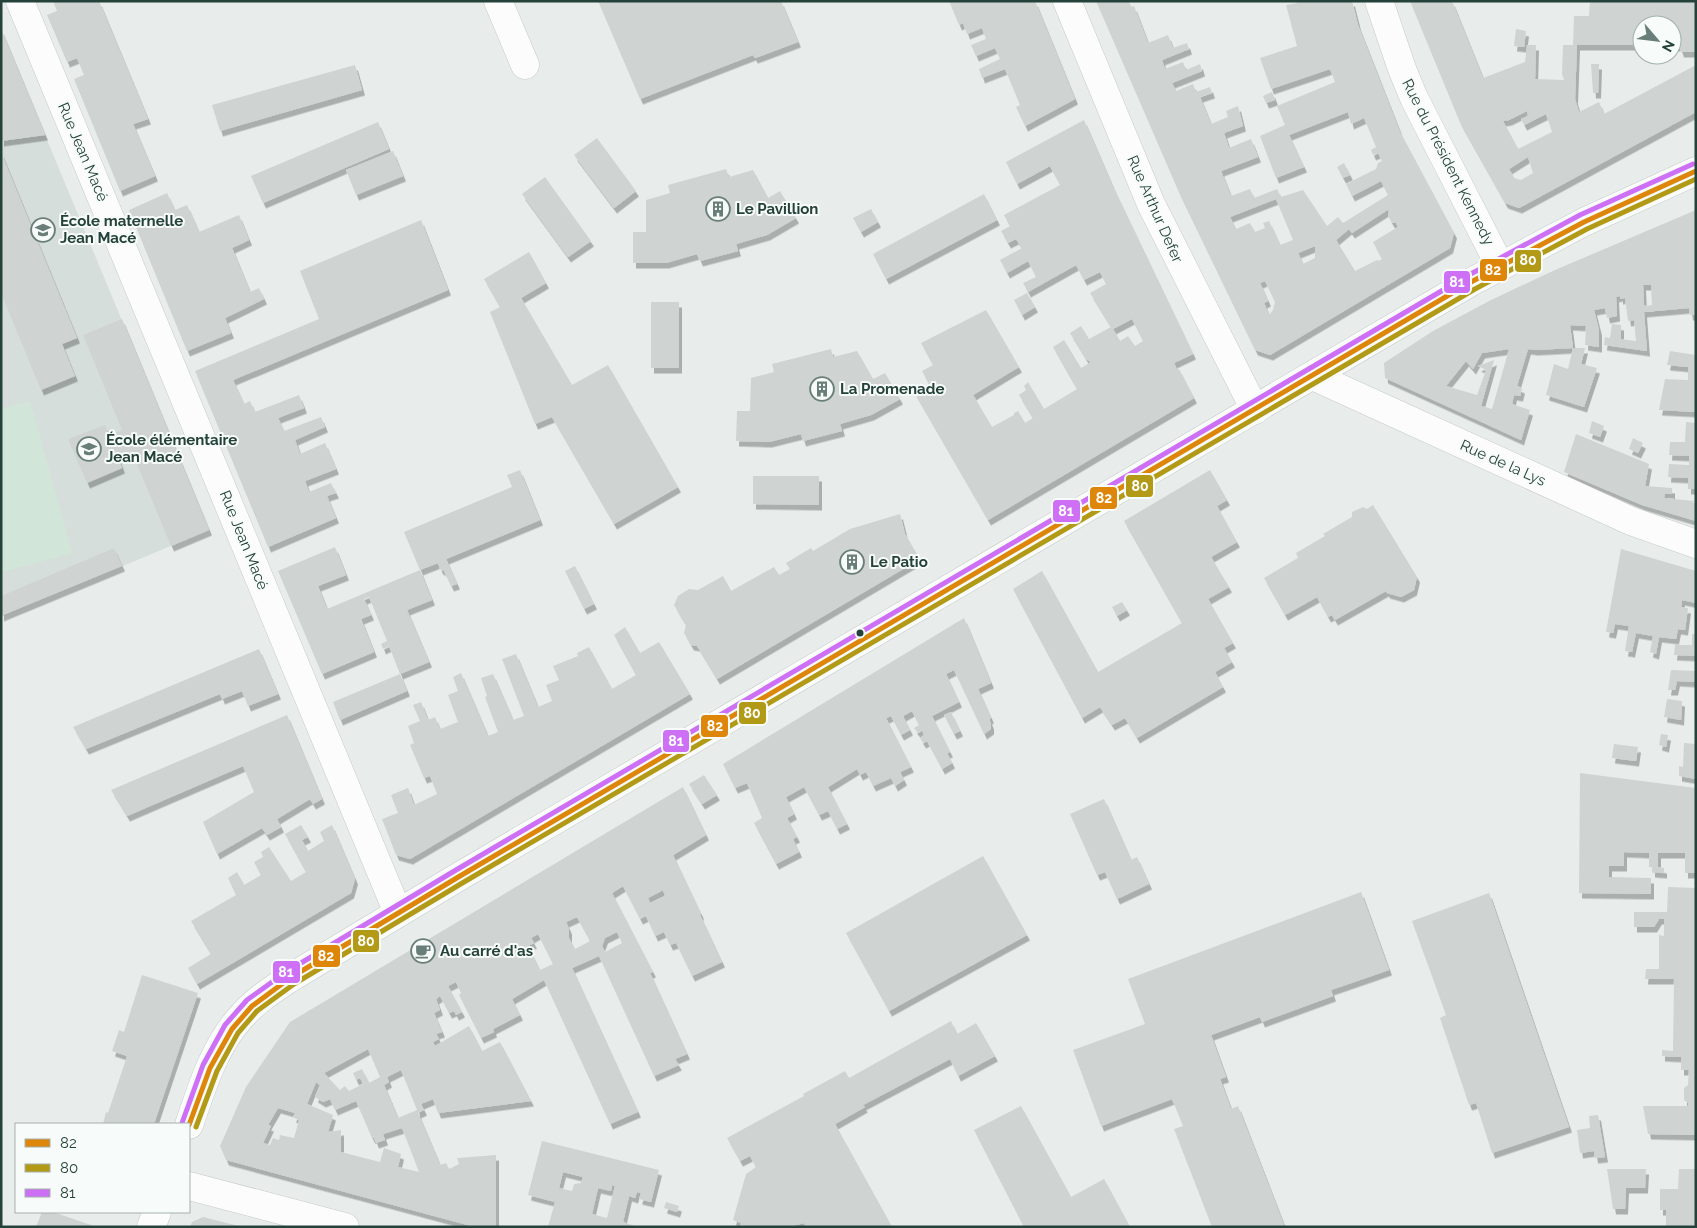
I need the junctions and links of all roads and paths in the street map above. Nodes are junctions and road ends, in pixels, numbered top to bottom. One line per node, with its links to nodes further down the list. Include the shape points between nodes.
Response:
1 (20, 1): 11 (street, Rue Jean Macé)
2 (498, 1): 5 (street)
3 (1067, 1): 9 (street, Rue Arthur Defer, via 1151,204)
4 (1379, 1): 7 (street, Rue du Président Kennedy, via 1414,98)
5 (525, 65)
6 (1696, 171): 7 (street, via 1584,222)
7 (1500, 266): 8 (street)
8 (1313, 376): 9 (street); 10 (street, Rue de la Lys, via 1631,521)
9 (1255, 410): 11 (street)
10 (1696, 544)
11 (398, 913): 12 (street, via 266,994 242,1016 230,1030 213,1061)
12 (190, 1123)
13 (190, 1186): 18 (street)
14 (158, 1213): 16 (street)
15 (158, 1213): 17 (street)
16 (151, 1227)
17 (155, 1227)
18 (345, 1227)

